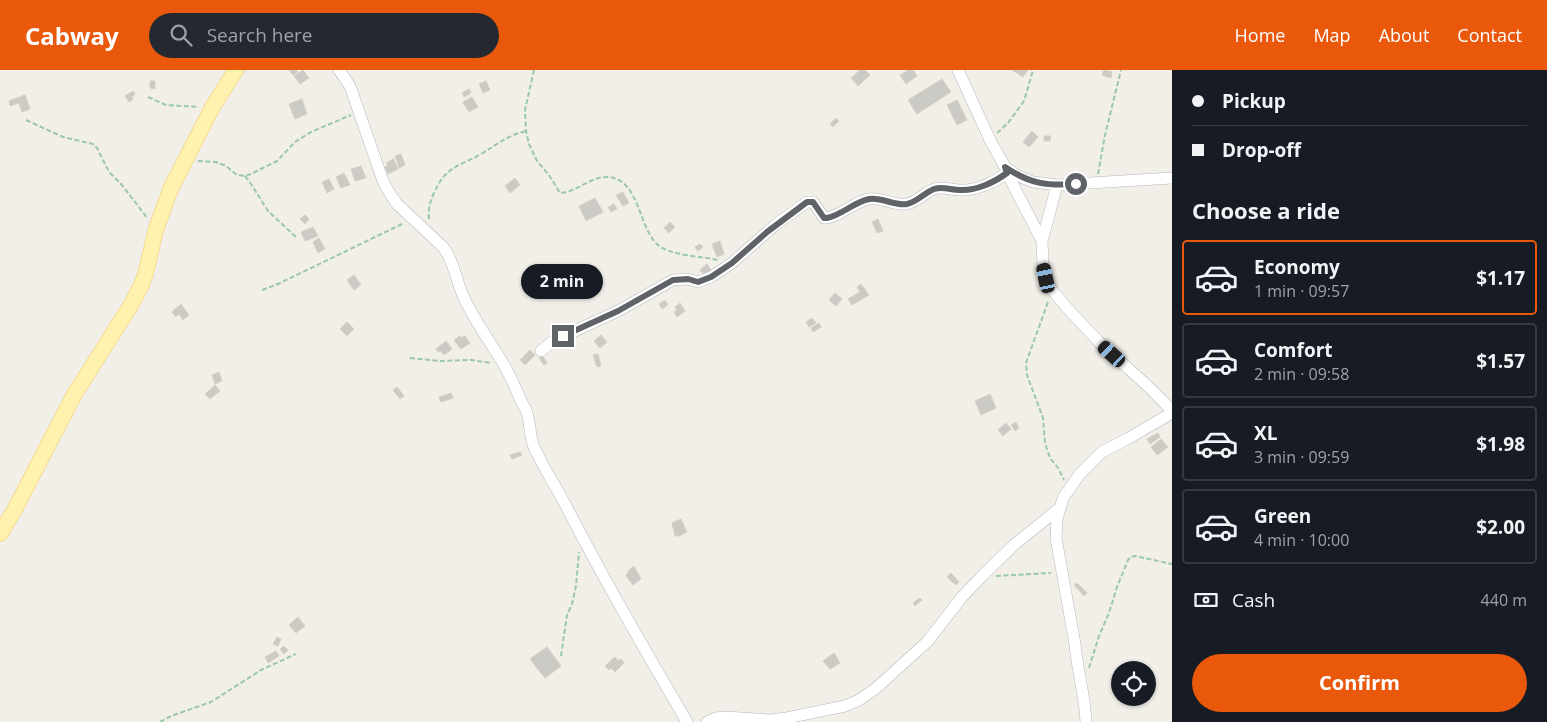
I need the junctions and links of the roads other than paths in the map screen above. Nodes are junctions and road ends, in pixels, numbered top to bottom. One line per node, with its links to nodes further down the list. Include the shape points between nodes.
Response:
1 (236, 70): 11 (main road, via 213,106 171,188 156,229 142,284 74,395)
2 (339, 70): 12 (street, via 350,86 383,181 397,204 447,253 464,298 505,366 529,417 533,444 540,459 600,573)
3 (958, 70): 4 (street)
4 (1006, 170): 6 (street, via 1033,182); 7 (street); 8 (street, via 994,181 970,189 934,189 908,204 866,200 827,218 813,202 807,202 721,271 698,282 673,280 618,311 553,341)
5 (1172, 178): 6 (street)
6 (1057, 185): 7 (street)
7 (1042, 241): 9 (street, via 1043,264 1052,290 1099,342)
8 (541, 351)
9 (1172, 412): 10 (street, via 1102,452 1079,475)
10 (1061, 507): 13 (street, via 981,577 927,642 859,700 787,718 725,717); 14 (street, via 1056,538)
11 (0, 534)
12 (687, 722)
13 (707, 722)
14 (1086, 722)

